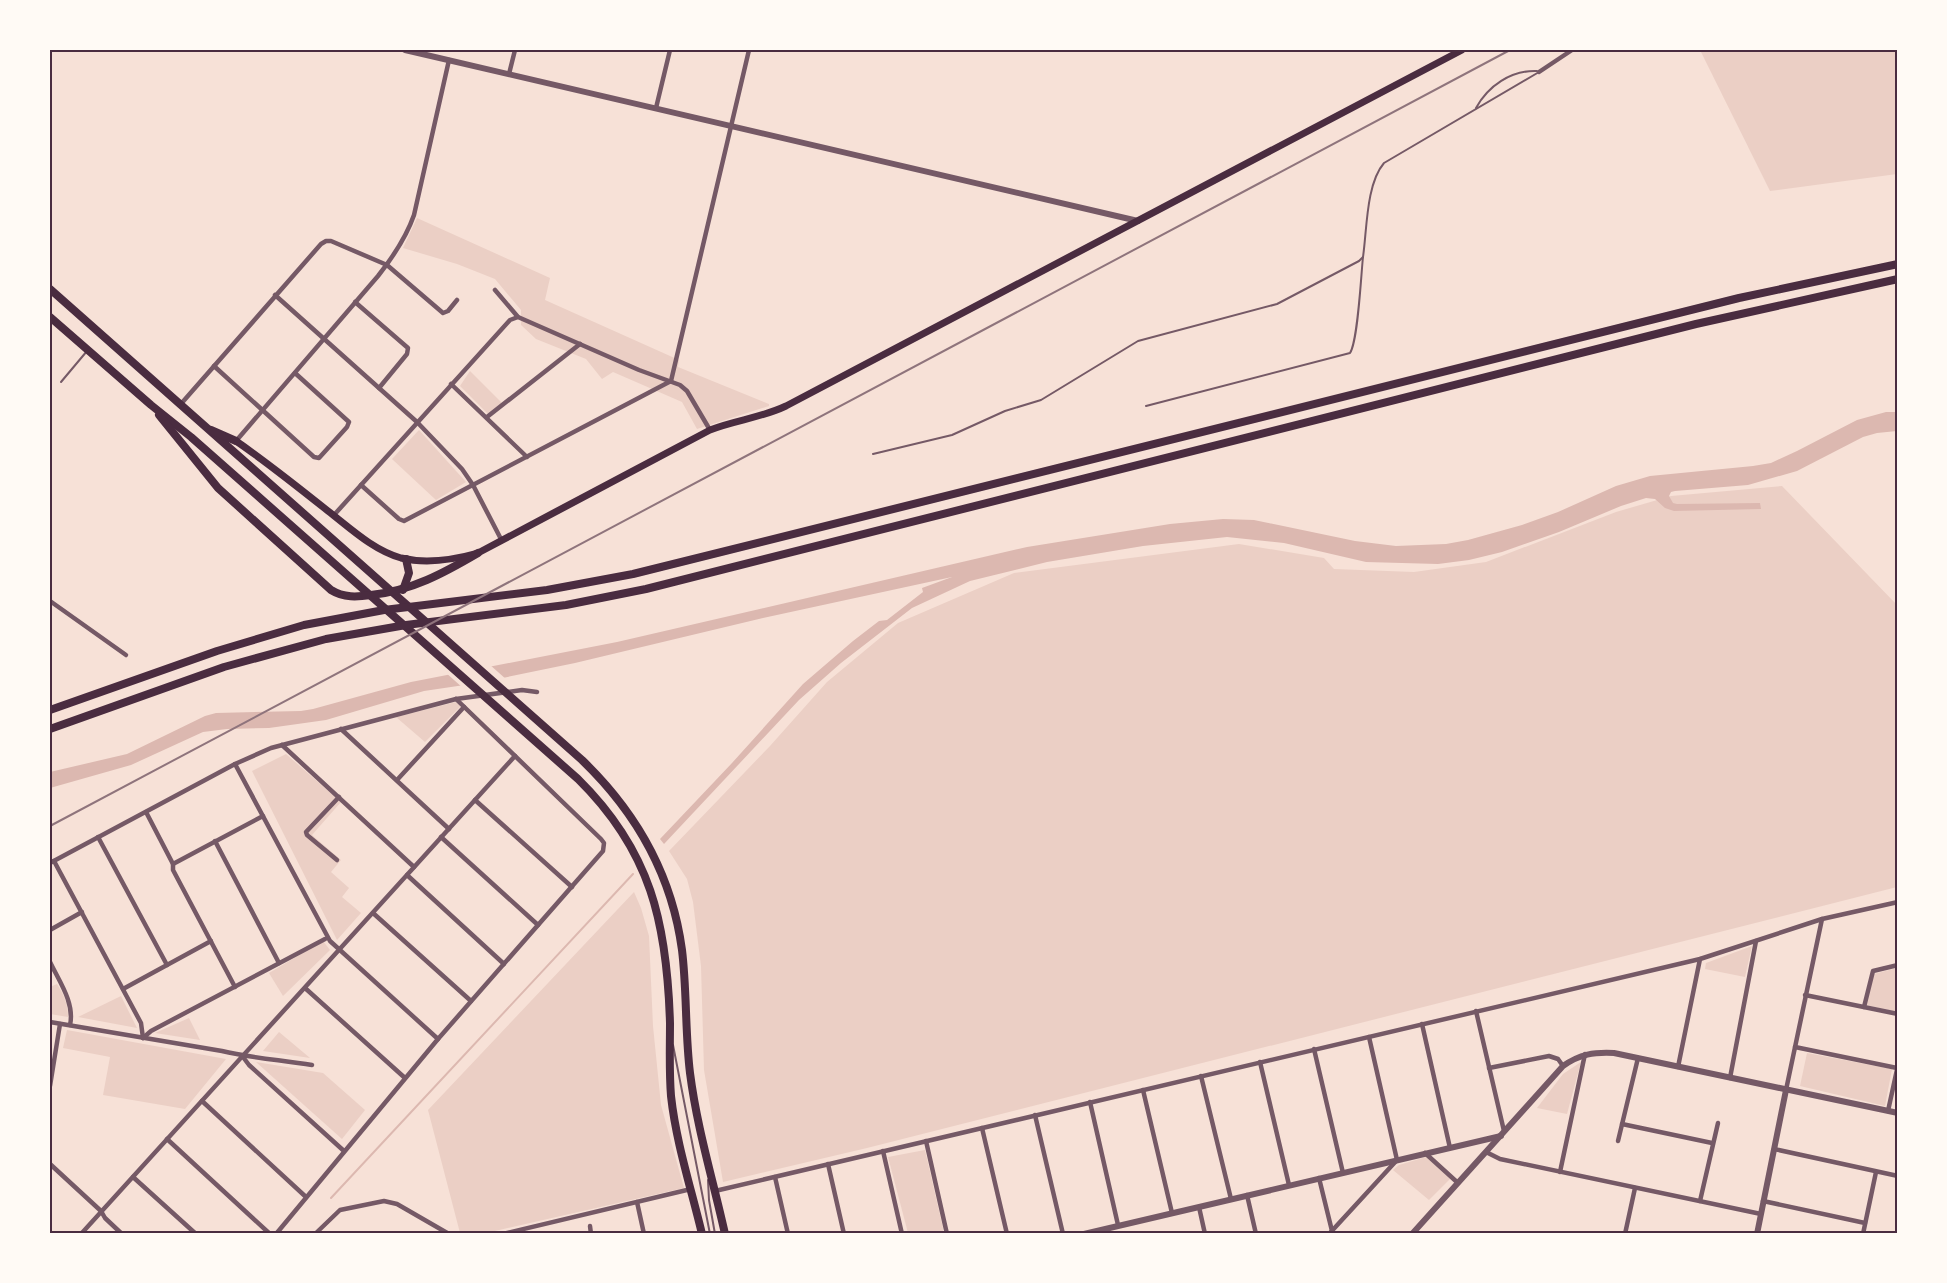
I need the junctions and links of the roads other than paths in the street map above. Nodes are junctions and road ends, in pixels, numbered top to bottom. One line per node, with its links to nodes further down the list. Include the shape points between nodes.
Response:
1 (405, 50): 7 (street)
2 (515, 50): 9 (street)
3 (670, 50): 10 (street)
4 (749, 50): 12 (street)
5 (1462, 50): 13 (main road)
6 (1572, 50): 8 (street)
7 (448, 60): 9 (street); 16 (street, via 414,215)
8 (1539, 72): 11 (lane); 11 (lane, via 1501,81 1487,91)
9 (509, 74): 10 (street)
10 (656, 108): 12 (street)
11 (1474, 110): 14 (lane, via 1380,168 1372,187)
12 (731, 126): 13 (street); 30 (street)
13 (1138, 221): 41 (main road, via 777,410)
14 (1363, 257): 36 (lane, via 1350,353); 43 (lane, via 1277,304 1138,341 1050,396 1005,411 962,432)
15 (1898, 264): 57 (highway, via 1739,298 633,574 304,625)
16 (387, 265): 20 (street, via 326,241); 21 (street, via 443,313); 22 (street)
17 (1898, 279): 58 (highway, via 1707,322 645,589 566,605 326,639 224,667)
18 (50, 289): 35 (main road)
19 (495, 290): 24 (street)
20 (276, 295): 25 (street); 28 (street)
21 (457, 300)
22 (356, 302): 25 (street); 33 (street, via 408,348)
23 (50, 317): 27 (main road)
24 (518, 317): 26 (street); 32 (street, via 510,320)
25 (324, 339): 29 (street); 33 (street)
26 (580, 344): 30 (street); 38 (street)
27 (87, 351): 31 (lane); 34 (main road)
28 (214, 366): 35 (street); 37 (street)
29 (295, 373): 37 (street); 37 (street, via 347,419 347,427 315,458)
30 (672, 381): 41 (street, via 687,391); 44 (street)
31 (61, 382)
32 (451, 384): 38 (street); 39 (street)
33 (379, 388): 39 (street)
34 (151, 405): 51 (main road, via 218,488 331,590 352,597); 106 (main road, via 589,790 635,854 654,900 663,933)
35 (180, 405): 40 (main road)
36 (1146, 406)
37 (263, 410): 42 (street)
38 (487, 417): 44 (street)
39 (417, 422): 45 (street); 46 (street)
40 (207, 429): 42 (main road); 149 (main road, via 582,760 638,826 656,858 679,933 690,1072)
41 (710, 430): 48 (main road)
42 (236, 441): 47 (main road)
43 (873, 454)
44 (526, 457): 46 (street)
45 (361, 485): 46 (street, via 403,521); 47 (street)
46 (473, 485): 48 (street)
47 (334, 515): 50 (main road, via 378,548)
48 (502, 540): 49 (main road)
49 (478, 553): 50 (main road, via 438,561); 51 (main road, via 422,584)
50 (406, 559): 51 (main road, via 409,573)
51 (403, 590)
52 (50, 601): 53 (street)
53 (126, 656)
54 (537, 692): 55 (street, via 522,690)
55 (456, 699): 56 (street); 59 (street)
56 (464, 707): 61 (street); 63 (street)
57 (50, 710)
58 (50, 729)
59 (341, 729): 60 (street); 63 (street)
60 (282, 745): 62 (street); 64 (street)
61 (515, 756): 65 (street); 77 (street, via 601,839 602,853)
62 (236, 764): 66 (street); 67 (street)
63 (397, 780): 68 (street)
64 (339, 797): 72 (street, via 306,832); 75 (street)
65 (475, 800): 68 (street); 77 (street)
66 (146, 812): 69 (street); 74 (street)
67 (263, 816): 71 (street); 87 (street, via 327,937)
68 (449, 829): 70 (street)
69 (98, 837): 73 (street); 92 (street)
70 (441, 837): 75 (street); 82 (street)
71 (215, 841): 74 (street); 90 (street)
72 (337, 860)
73 (52, 862): 79 (street)
74 (173, 864): 86 (street)
75 (414, 867): 76 (street)
76 (407, 875): 80 (street); 91 (street)
77 (572, 887): 82 (street)
78 (1898, 902): 81 (street)
79 (82, 912): 83 (street); 96 (street)
80 (373, 913): 87 (street); 98 (street)
81 (1822, 919): 85 (street); 97 (street)
82 (538, 925): 91 (street)
83 (50, 930)
84 (325, 939): 90 (street)
85 (1756, 941): 88 (street); 123 (street)
86 (211, 942): 92 (street); 94 (street)
87 (339, 950): 95 (street); 109 (street)
88 (1700, 959): 100 (street); 118 (street)
89 (50, 962): 105 (street, via 67,998)
90 (279, 963): 94 (street)
91 (504, 964): 98 (street)
92 (167, 965): 96 (street)
93 (1898, 965): 99 (street, via 1873,971)
94 (235, 987): 108 (street)
95 (305, 988): 113 (street); 122 (street)
96 (123, 989): 108 (street, via 141,1023)
97 (1805, 995): 99 (street); 110 (street)
98 (471, 1001): 109 (street)
99 (1864, 1007): 101 (street)
100 (1476, 1011): 104 (street); 120 (street)
101 (1898, 1014)
102 (50, 1022): 103 (street)
103 (60, 1024): 105 (street); 124 (street)
104 (1422, 1024): 107 (street); 140 (street)
105 (70, 1025): 108 (street)
106 (670, 1025): 160 (main road, via 672,1104); 188 (lane)
107 (1369, 1036): 111 (street); 146 (street)
108 (143, 1038): 113 (street)
109 (438, 1040): 122 (street)
110 (1795, 1047): 119 (street); 126 (street)
111 (1314, 1049): 115 (street); 152 (street)
112 (1585, 1054): 114 (street, via 1614,1053); 117 (street); 150 (street)
113 (243, 1057): 116 (street); 127 (street); 142 (street)
114 (1638, 1058): 118 (street); 133 (street)
115 (1260, 1062): 121 (street); 158 (street)
116 (312, 1065)
117 (1563, 1066): 120 (street, via 1547,1056); 135 (street)
118 (1678, 1067): 123 (street)
119 (1897, 1067): 129 (street)
120 (1489, 1068): 135 (street)
121 (1201, 1076): 125 (street); 164 (street)
122 (405, 1078): 142 (street)
123 (1730, 1078): 126 (street)
124 (50, 1086)
125 (1143, 1090): 128 (street); 170 (street)
126 (1786, 1090): 129 (street); 141 (street)
127 (202, 1101): 136 (street); 163 (street)
128 (1090, 1102): 131 (street); 174 (street)
129 (1888, 1111): 130 (street)
130 (1898, 1113)
131 (1035, 1115): 134 (street); 196 (street)
132 (1718, 1123): 139 (street)
133 (1622, 1124): 138 (street); 139 (street)
134 (982, 1128): 137 (street); 195 (street)
135 (1503, 1134): 140 (street); 144 (street)
136 (167, 1139): 155 (street); 180 (street)
137 (926, 1141): 143 (street); 194 (street)
138 (1618, 1142)
139 (1712, 1143): 165 (street)
140 (1450, 1148): 145 (street)
141 (1774, 1149): 151 (street); 166 (street)
142 (344, 1151): 163 (street)
143 (883, 1151): 148 (street); 193 (street)
144 (1486, 1152): 150 (street, via 1500,1160); 157 (street)
145 (1425, 1154): 146 (street); 157 (street)
146 (1397, 1160): 152 (street); 176 (street)
147 (50, 1164): 169 (street)
148 (828, 1164): 153 (street); 192 (street)
149 (708, 1167): 161 (main road); 189 (lane)
150 (1560, 1172): 159 (street)
151 (1876, 1172): 154 (street); 172 (street)
152 (1343, 1173): 156 (street)
153 (775, 1176): 161 (street); 191 (street)
154 (1898, 1176)
155 (133, 1177): 169 (street); 179 (street)
156 (1319, 1178): 158 (street); 176 (street)
157 (1458, 1183): 200 (street)
158 (1289, 1185): 162 (street)
159 (1635, 1188): 165 (street); 201 (street)
160 (691, 1189): 167 (street); 187 (main road)
161 (715, 1191): 190 (main road)
162 (1247, 1195): 164 (street); 199 (street)
163 (306, 1197): 181 (street)
164 (1231, 1199): 168 (street)
165 (1700, 1201): 171 (street)
166 (1763, 1201): 171 (street); 172 (street)
167 (637, 1202): 184 (street); 186 (street)
168 (1198, 1207): 170 (street); 198 (street)
169 (101, 1212): 177 (street); 178 (street)
170 (1172, 1213): 174 (street)
171 (1761, 1214): 202 (street)
172 (1865, 1223): 203 (street)
173 (590, 1226): 185 (street)
174 (1118, 1226): 175 (street)
175 (1105, 1231): 197 (street)
176 (1329, 1232)
177 (81, 1233)
178 (122, 1233)
179 (196, 1233)
180 (270, 1233)
181 (276, 1233)
182 (315, 1233): 183 (street, via 343,1209 388,1201)
183 (449, 1233)
184 (503, 1233)
185 (591, 1233)
186 (644, 1233)
187 (702, 1233)
188 (710, 1233)
189 (716, 1233)
190 (725, 1233)
191 (788, 1233)
192 (844, 1233)
193 (902, 1233)
194 (947, 1233)
195 (1007, 1233)
196 (1063, 1233)
197 (1084, 1233)
198 (1205, 1233)
199 (1256, 1233)
200 (1413, 1233)
201 (1625, 1233)
202 (1756, 1233)
203 (1863, 1233)

